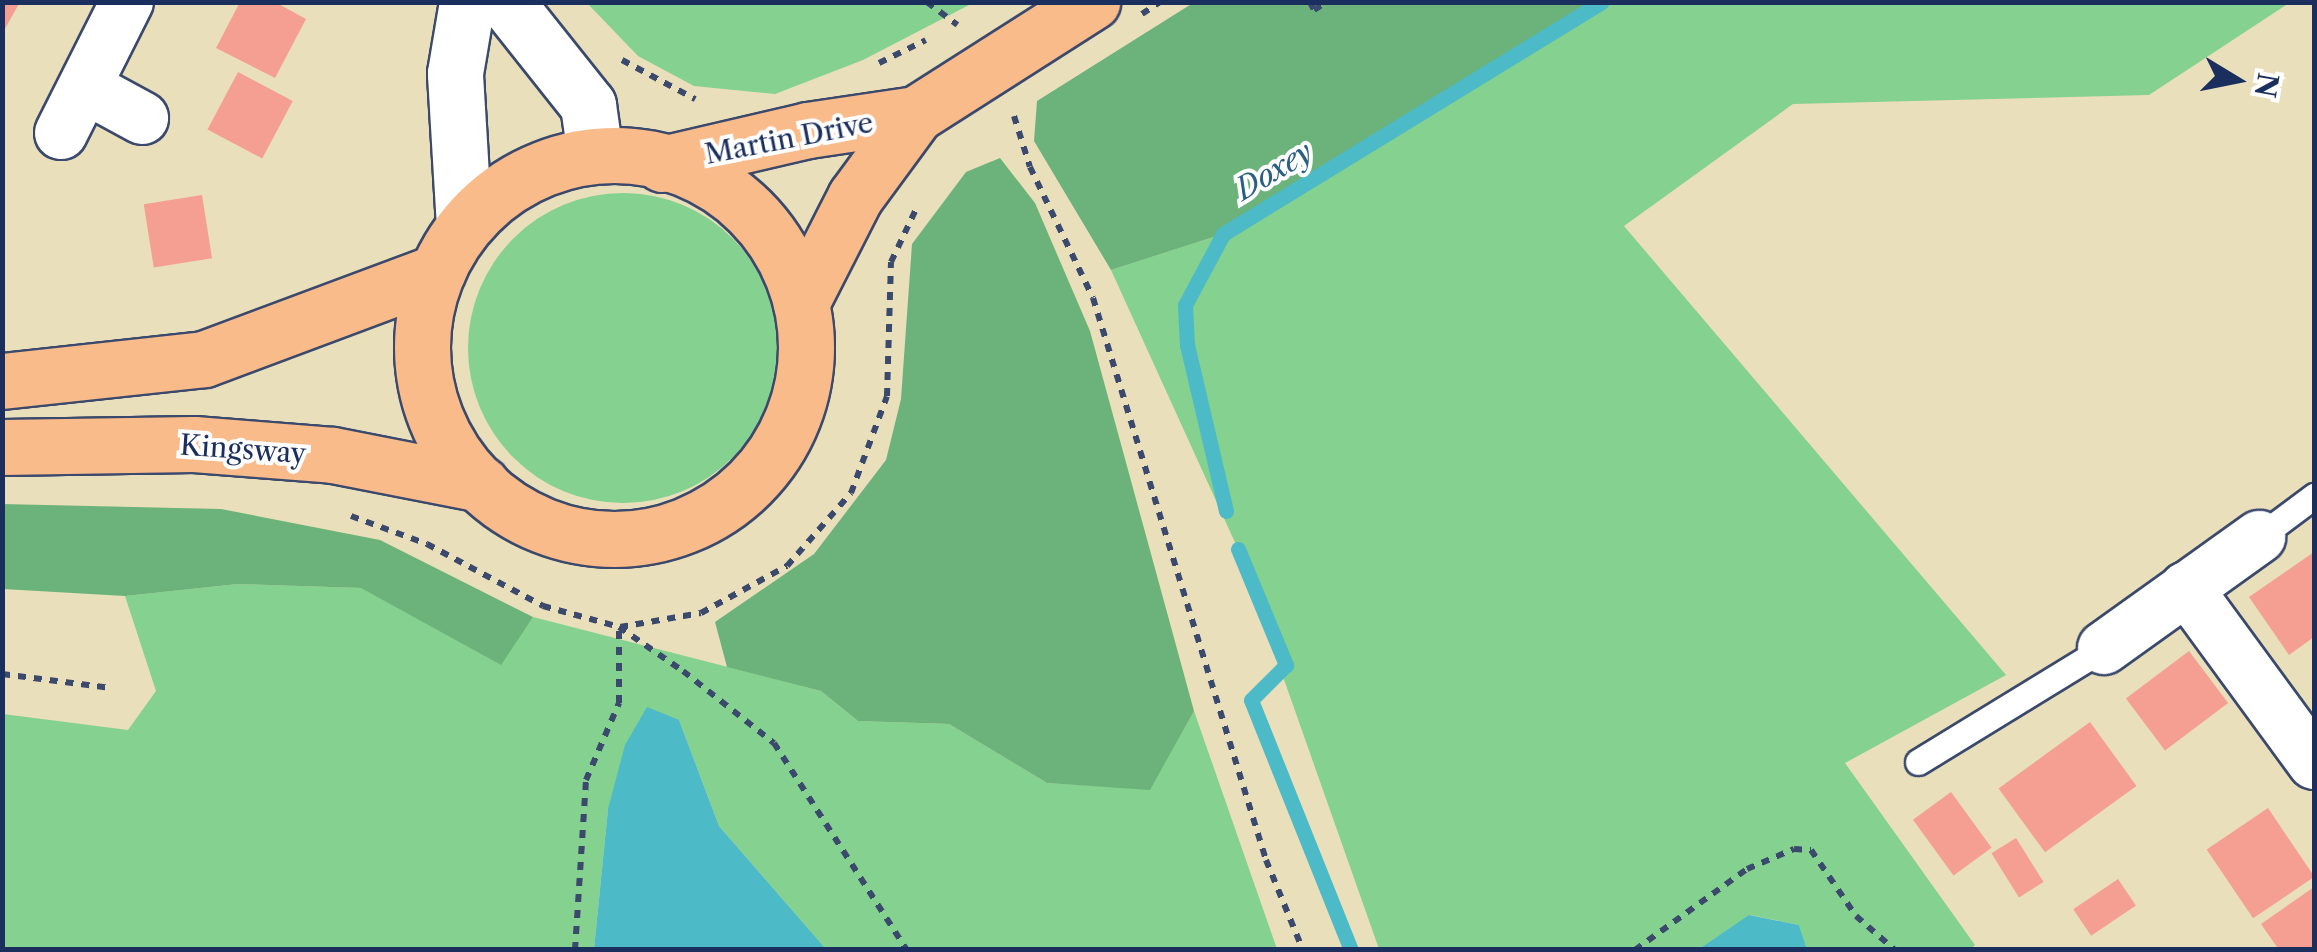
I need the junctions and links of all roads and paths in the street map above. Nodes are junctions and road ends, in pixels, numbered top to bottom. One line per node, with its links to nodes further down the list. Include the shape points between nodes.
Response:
1 (127, 2): 10 (street)
2 (467, 2): 19 (street, via 455,73)
3 (506, 2): 16 (street, via 588,105)
4 (927, 2): 9 (path, via 957,25)
5 (1092, 2): 12 (main road, Martin Drive)
6 (1310, 2): 7 (path, via 1314,10)
7 (1327, 2)
8 (614, 55): 11 (path, via 692,98)
9 (866, 68)
10 (84, 87): 13 (street); 15 (street)
11 (708, 100)
12 (916, 114): 17 (main road, Martin Drive); 20 (main road, Martin Drive, via 856,197)
13 (142, 118)
14 (998, 118): 36 (path, via 1011,108 1030,167 1093,298 1260,841)
15 (61, 132)
16 (595, 154): 17 (main road, Kingsway); 19 (main road, Kingsway, via 543,167 502,190)
17 (662, 164): 20 (main road, Kingsway, via 708,177 769,230)
18 (921, 199): 28 (path, via 891,262 887,396 851,493 787,566 701,613)
19 (450, 249): 21 (main road, Kingsway, via 204,359); 23 (main road, Kingsway, via 422,326 424,376 438,427)
20 (801, 303): 23 (main road, Kingsway, via 808,351 793,422 759,476 720,510 666,534 602,540 550,530 506,508)
21 (2, 381)
22 (2, 447): 23 (main road, Kingsway, via 194,444 333,455)
23 (480, 484)
24 (2314, 496): 26 (lane)
25 (333, 510): 28 (path, via 427,544 542,606)
26 (2259, 537): 27 (street)
27 (2186, 588): 29 (street); 33 (street)
28 (619, 627): 34 (path, via 619,702 586,780); 35 (path, via 774,743)
29 (2104, 648): 32 (lane)
30 (2, 674): 31 (path)
31 (111, 688)
32 (1918, 762)
33 (2314, 763)
34 (574, 950)
35 (907, 950)
36 (1303, 950)
37 (1635, 950): 38 (path, via 1747,869 1794,849 1811,850 1856,916)
38 (1895, 950)

